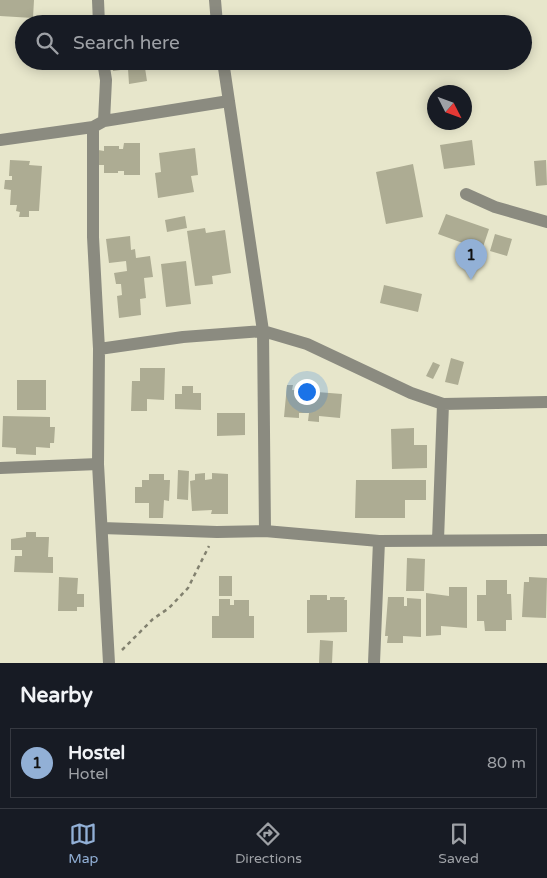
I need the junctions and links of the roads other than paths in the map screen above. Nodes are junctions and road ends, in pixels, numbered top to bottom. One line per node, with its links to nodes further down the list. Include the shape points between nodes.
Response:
1 (98, 0): 3 (street)
2 (214, 0): 4 (street)
3 (99, 15)
4 (216, 15)
5 (104, 70): 8 (street, via 106,80)
6 (224, 70): 7 (street)
7 (229, 101): 8 (street); 12 (street)
8 (98, 124): 9 (street); 13 (street, via 93,237)
9 (0, 140)
10 (466, 194): 11 (street, via 495,207)
11 (547, 222)
12 (263, 331): 13 (street); 15 (street, via 306,344 410,393); 19 (street)
13 (99, 348): 16 (street)
14 (547, 402): 15 (street)
15 (443, 404): 20 (street)
16 (98, 464): 17 (street); 18 (street)
17 (0, 468)
18 (102, 528): 19 (street); 23 (street)
19 (265, 531): 22 (street)
20 (438, 540): 21 (street); 22 (street)
21 (547, 540)
22 (379, 542): 24 (street)
23 (109, 663)
24 (374, 663)

